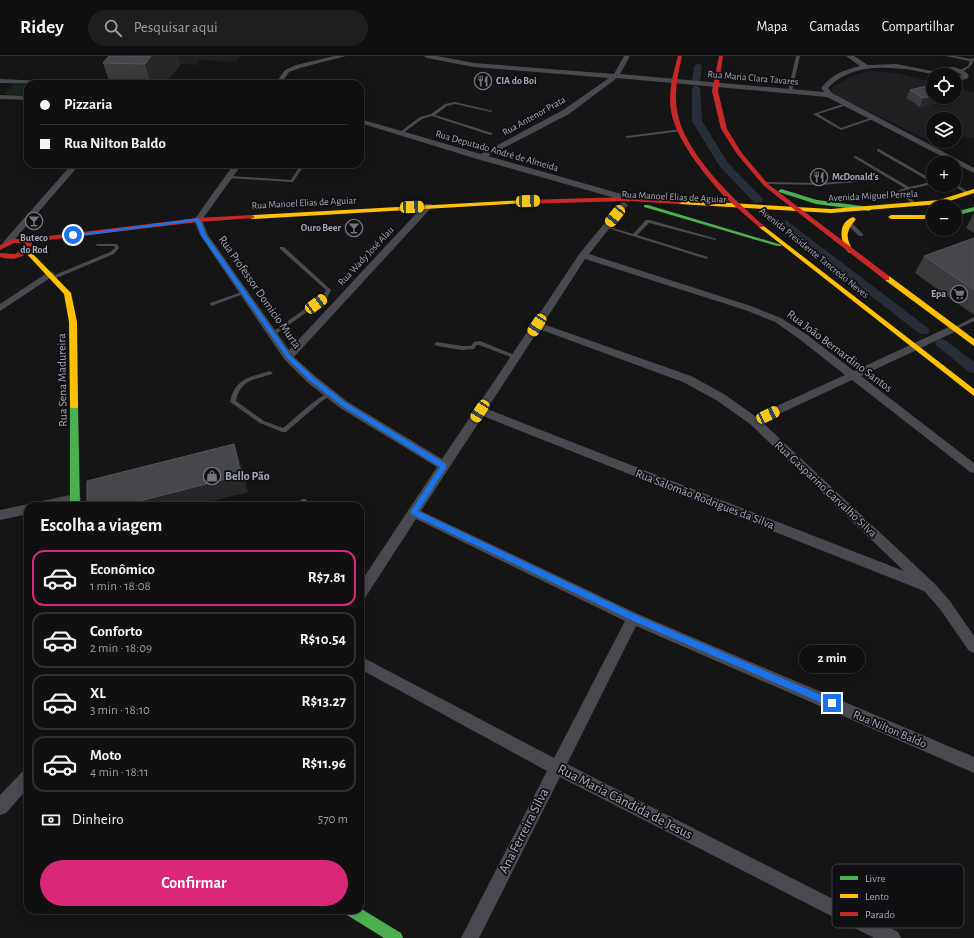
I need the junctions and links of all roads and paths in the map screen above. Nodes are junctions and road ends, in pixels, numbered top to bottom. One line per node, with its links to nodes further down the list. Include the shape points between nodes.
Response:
1 (133, 56): 17 (street)
2 (343, 56): 18 (street, via 298,66 287,71)
3 (427, 56): 15 (street, Rua Maria Clara Tavares, via 474,65)
4 (627, 56): 15 (street, Rua Antenor Prata)
5 (680, 56): 21 (main road, Avenida Presidente Tancredo Neves)
6 (721, 56): 22 (main road, Avenida Presidente Tancredo Neves)
7 (798, 56): 24 (lane)
8 (849, 56): 11 (street)
9 (948, 56): 10 (lane)
10 (973, 59): 12 (lane)
11 (866, 66): 13 (street, via 887,65); 25 (street, via 830,79 824,88)
12 (962, 70)
13 (926, 72)
14 (962, 72): 16 (street, via 966,75)
15 (616, 76): 21 (street, Rua Maria Clara Tavares); 38 (street, Rua Antenor Prata, via 566,112)
16 (962, 79)
17 (110, 80)
18 (281, 80)
19 (4, 81): 20 (street); 23 (street)
20 (24, 82)
21 (674, 82): 22 (street, Rua Maria Clara Tavares); 33 (main road, Avenida Presidente Tancredo Neves, via 674,114)
22 (716, 84): 24 (street, Rua Maria Clara Tavares); 47 (main road, Avenida Presidente Tancredo Neves, via 715,92 724,129 739,153)
23 (0, 88)
24 (790, 91): 25 (street, Rua Maria Clara Tavares)
25 (829, 95): 28 (street)
26 (0, 97): 27 (street)
27 (24, 98)
28 (846, 104): 31 (street); 31 (lane, via 815,114 841,129)
29 (491, 111): 30 (lane, via 455,103 446,105)
30 (432, 115): 34 (lane, via 426,115); 35 (lane)
31 (874, 118): 43 (street)
32 (364, 122): 34 (street, Rua Deputado André de Almeida)
33 (681, 130): 36 (lane); 51 (main road, Avenida Presidente Tancredo Neves, via 702,164)
34 (402, 132): 38 (street, Rua Deputado André de Almeida)
35 (491, 134)
36 (627, 137)
37 (878, 150): 45 (lane)
38 (480, 157): 53 (street, Rua Deputado André de Almeida)
39 (855, 157): 49 (lane)
40 (72, 168): 70 (street)
41 (235, 168): 44 (street)
42 (300, 168): 44 (lane, via 292,181)
43 (974, 171)
44 (229, 177): 67 (street)
45 (926, 179)
46 (856, 181): 47 (lane, via 818,185)
47 (765, 184): 60 (main road, Avenida Presidente Tancredo Neves); 64 (main road, via 816,202)
48 (926, 185): 49 (lane)
49 (909, 189): 55 (lane, via 899,191)
50 (971, 192): 52 (main road, Avenida Miguel Perrela)
51 (728, 195): 54 (main road, via 724,201); 59 (main road, Avenida Presidente Tancredo Neves)
52 (954, 200)
53 (626, 202): 54 (main road, Rua Manoel Elias de Aguiar); 57 (main road, Rua Manoel Elias de Aguiar, via 542,201); 58 (main road, Rua Manoel Elias de Aguiar); 69 (street)
54 (707, 204): 59 (main road, Rua Manoel Elias de Aguiar)
55 (916, 205): 56 (main road, Avenida Miguel Perrela); 64 (main road, Avenida Miguel Perrela)
56 (926, 205)
57 (428, 206): 67 (main road, Rua Manoel Elias de Aguiar); 95 (street, Rua Wady José Alau)
58 (646, 206): 62 (main road, Rua Manoel Elias de Aguiar); 77 (main road)
59 (738, 206): 60 (main road, Rua Manoel Elias de Aguiar); 62 (main road, Avenida Presidente Tancredo Neves)
60 (796, 208): 64 (main road, Avenida Miguel Perrela); 65 (main road, Avenida Presidente Tancredo Neves)
61 (974, 209): 63 (main road)
62 (745, 212): 65 (main road, Rua Manoel Elias de Aguiar); 77 (main road, Avenida Presidente Tancredo Neves)
63 (962, 212)
64 (873, 215): 66 (main road, Avenida Miguel Perrela); 68 (main road, Avenida Miguel Perrela)
65 (806, 216): 68 (main road, Avenida Miguel Perrela); 79 (main road, Avenida Presidente Tancredo Neves)
66 (926, 217)
67 (198, 220): 75 (main road, Rua Manoel Elias de Aguiar, via 68,236); 85 (street, Rua Professor Domicio Murta, via 204,235)
68 (850, 221): 71 (lane); 79 (main road, via 842,232 842,238)
69 (606, 227): 72 (lane); 80 (street)
70 (18, 230): 74 (street); 75 (street)
71 (861, 235)
72 (636, 236): 73 (lane, via 648,221); 82 (lane)
73 (715, 238)
74 (2, 245): 75 (main road)
75 (25, 245): 81 (main road, via 19,256); 83 (main road, Rua Sena Madureira)
76 (98, 245): 84 (lane, via 115,245 117,248 112,253)
77 (785, 247): 94 (main road, Avenida Presidente Tancredo Neves)
78 (282, 248): 91 (lane, via 329,290 325,297)
79 (850, 251): 90 (main road, Avenida Presidente Tancredo Neves)
80 (583, 255): 89 (street); 98 (street, Rua João Bernardino Santos, via 778,320)
81 (4, 256): 83 (main road, Rua Sena Madureira)
82 (706, 258)
83 (40, 266): 84 (main road, Rua Sena Madureira)
84 (51, 276): 87 (street); 105 (main road, Rua Sena Madureira, via 67,293 73,322)
85 (244, 293): 86 (lane); 91 (street, Rua Professor Domicio Murta)
86 (212, 304)
87 (0, 308)
88 (974, 319): 90 (lane)
89 (537, 325): 96 (street); 102 (street, Rua Gasparino Carvalho Silva, via 687,379 720,397)
90 (954, 328): 92 (main road, Avenida Presidente Tancredo Neves); 94 (street)
91 (272, 334): 95 (street, Rua Professor Domicio Murta)
92 (974, 343)
93 (437, 344): 96 (lane, via 472,348 476,343 480,343)
94 (917, 345): 98 (street); 99 (main road, Avenida Presidente Tancredo Neves)
95 (288, 357): 100 (street, Rua Professor Domicio Murta)
96 (516, 357): 101 (street)
97 (270, 373): 100 (lane, via 238,385 233,402 262,422 284,431)
98 (853, 376): 102 (street); 104 (street, Rua João Bernardino Santos)
99 (974, 393)
100 (330, 394): 103 (street, Rua Professor Domicio Murta)
101 (480, 411): 103 (street); 110 (street, Rua Salomão Rodrigues da Silva)
102 (754, 421): 110 (street, Rua Gasparino Carvalho Silva)
103 (444, 466): 107 (street)
104 (974, 469)
105 (75, 502)
106 (24, 510): 108 (street)
107 (413, 512): 109 (street); 111 (street, Rua Nilton Baldo)
108 (0, 515)
109 (364, 588)
110 (930, 588): 112 (street, Rua Gasparino Carvalho Silva)
111 (633, 618): 114 (street, Rua Nilton Baldo); 115 (street, Ana Ferreira Silva)
112 (974, 647)
113 (364, 664): 115 (street, Rua Maria Cândida de Jesus)
114 (974, 765)
115 (556, 767): 118 (street, Rua Maria Cândida de Jesus); 122 (street, Ana Ferreira Silva)
116 (24, 780): 117 (street)
117 (0, 807)
118 (832, 907)
119 (358, 914): 121 (main road)
120 (872, 928): 123 (street, Rua Maria Cândida de Jesus)
121 (396, 938)
122 (470, 938)
123 (892, 938)

